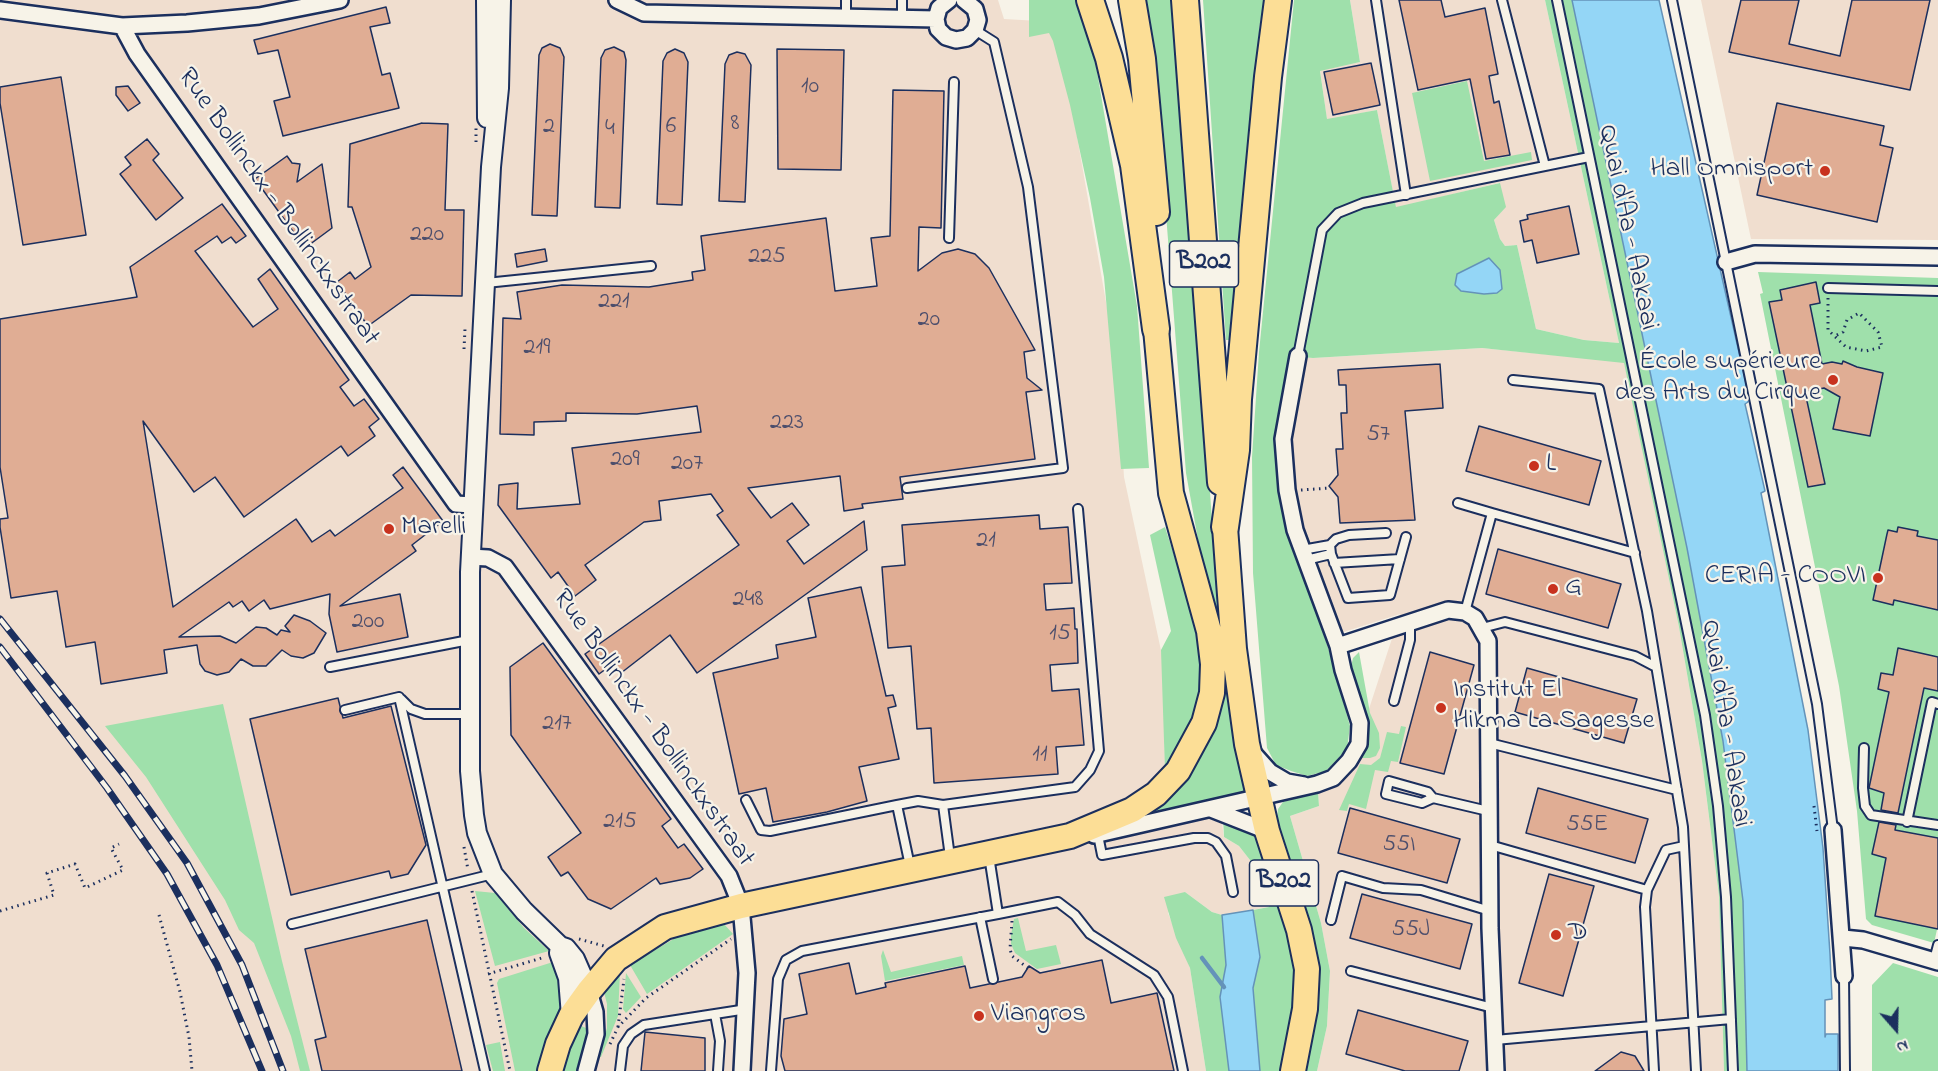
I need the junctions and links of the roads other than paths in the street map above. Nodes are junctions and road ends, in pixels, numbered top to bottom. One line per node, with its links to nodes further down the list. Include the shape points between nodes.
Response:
1 (339, 0): 21 (street, via 259,16)
2 (486, 0): 26 (street, via 485,88)
3 (501, 0): 26 (street, via 499,88)
4 (617, 0): 18 (street, via 644,13)
5 (846, 0): 18 (lane)
6 (902, 0): 19 (lane)
7 (949, 0): 20 (street, via 939,8)
8 (964, 0): 22 (street, via 975,9)
9 (1090, 0): 35 (highway, B202, via 1109,58 1134,165)
10 (1132, 0): 35 (highway, B202, via 1156,194)
11 (1185, 0): 43 (highway, B202)
12 (1278, 0): 43 (highway, B202, via 1236,450)
13 (1376, 0): 27 (lane)
14 (1502, 0): 25 (lane)
15 (1557, 0): 24 (lane, Quai d'Aa - Aakaai)
16 (1672, 0): 30 (lane)
17 (0, 10): 21 (street)
18 (846, 17): 19 (street)
19 (902, 18): 20 (street)
20 (936, 19): 22 (street, via 938,29 956,40 967,38)
21 (122, 26): 40 (street, Rue Bollinckx - Bollinckxstraat, via 144,64 456,504)
22 (975, 30): 38 (lane, via 994,42 1028,187 1063,468)
23 (954, 82): 28 (lane)
24 (1589, 157): 25 (lane); 112 (lane, Quai d'Aa - Aakaai, via 1705,715 1723,852)
25 (1545, 166): 27 (lane)
26 (491, 167): 32 (street)
27 (1406, 195): 36 (lane, via 1338,213 1322,230)
28 (949, 238)
29 (1938, 257): 30 (street, via 1755,254)
30 (1726, 262): 79 (lane, via 1817,705)
31 (651, 266): 32 (lane)
32 (485, 283): 40 (street)
33 (1828, 288): 34 (lane)
34 (1938, 291)
35 (1156, 329): 82 (highway, B202, via 1171,493 1209,631 1212,693 1192,747 1178,771 1156,794 1132,810)
36 (1298, 356): 49 (street, via 1283,439 1287,490)
37 (1513, 380): 47 (lane, via 1599,389)
38 (907, 489)
39 (1458, 504): 42 (lane)
40 (472, 505): 50 (street)
41 (1078, 509): 74 (lane, via 1100,751 1075,787)
42 (1492, 513): 47 (lane); 53 (lane)
43 (1225, 527): 66 (highway, B202, via 1234,649)
44 (1386, 533): 46 (lane, via 1348,535)
45 (1406, 537): 51 (lane)
46 (1330, 545): 48 (lane); 49 (lane)
47 (1635, 553): 59 (lane)
48 (1330, 554): 49 (lane); 52 (lane)
49 (1304, 555): 57 (street)
50 (470, 557): 56 (street); 92 (street, Rue Bollinckx - Bollinckxstraat, via 497,561 512,575 729,876)
51 (1400, 559): 52 (lane); 52 (lane, via 1390,595 1348,598)
52 (1334, 563)
53 (1465, 612): 54 (street, via 1448,610); 55 (street)
54 (1410, 621): 57 (street); 61 (lane, via 1410,640)
55 (1482, 628): 59 (lane, via 1505,622 1635,656); 65 (street, via 1488,641)
56 (469, 639): 58 (lane); 64 (street)
57 (1338, 646): 68 (street, via 1360,723 1359,744 1334,778)
58 (330, 667)
59 (1656, 667): 69 (lane)
60 (399, 697): 63 (lane); 64 (lane, via 411,709 425,714); 89 (lane)
61 (1394, 701)
62 (1938, 704): 77 (lane, via 1932,702)
63 (345, 710)
64 (469, 714): 88 (street, via 474,815)
65 (1489, 743): 69 (lane); 76 (street)
66 (1247, 744): 68 (street, via 1270,772 1287,782); 70 (highway, B202)
67 (1864, 748): 77 (lane, via 1865,806 1871,815)
68 (1307, 786): 70 (street)
69 (1677, 790): 84 (lane)
70 (1259, 798): 75 (street); 80 (highway, B202)
71 (1433, 798): 71 (lane, via 1428,792 1389,782 1386,794 1422,803); 76 (lane)
72 (746, 800): 73 (lane, via 761,830 770,831)
73 (897, 805): 74 (lane, via 918,801); 87 (lane)
74 (943, 806): 86 (lane)
75 (1208, 808): 80 (street); 81 (street)
76 (1488, 811): 83 (street)
77 (1907, 822): 78 (lane)
78 (1938, 825)
79 (1833, 830): 98 (street)
80 (1267, 831): 124 (highway, B202, via 1299,930 1306,969 1301,1041)
81 (1098, 834): 82 (street); 91 (lane, via 1102,855 1208,838 1226,856)
82 (1070, 836): 85 (highway)
83 (1488, 844): 90 (lane); 93 (street)
84 (1684, 846): 90 (lane, via 1666,850); 113 (lane)
85 (989, 854): 86 (highway); 94 (lane)
86 (951, 862): 87 (highway)
87 (911, 870): 92 (highway)
88 (493, 874): 89 (lane); 100 (street)
89 (442, 886): 97 (lane); 116 (lane)
90 (1647, 890): 114 (lane)
91 (1233, 892)
92 (741, 906): 102 (highway, via 665,927); 109 (street, Rue Bollinckx - Bollinckxstraat)
93 (1490, 911): 96 (lane, via 1422,890 1383,888 1342,876); 108 (street)
94 (998, 914): 95 (lane); 123 (lane, via 1058,902 1090,934 1154,975 1168,997)
95 (980, 917): 106 (lane); 122 (lane, via 793,954 778,979)
96 (1331, 920)
97 (292, 924)
98 (1843, 938): 103 (street); 105 (street)
99 (1938, 945): 103 (lane)
100 (561, 946): 101 (street); 111 (street)
101 (575, 959): 102 (street, via 591,964); 107 (street)
102 (616, 959): 107 (highway)
103 (1936, 961)
104 (1351, 971): 108 (lane)
105 (1844, 976): 129 (lane)
106 (993, 979)
107 (589, 991): 111 (highway); 118 (street, via 596,1034)
108 (1493, 1008): 115 (street)
109 (747, 1009): 110 (lane); 121 (street, Rue Bollinckx - Bollinckxstraat)
110 (715, 1014): 119 (lane, via 644,1025 623,1046); 120 (lane, via 720,1041)
111 (571, 1016): 117 (highway)
112 (1731, 1019): 113 (lane); 128 (lane, Quai d'Aa - Aakaai)
113 (1693, 1021): 114 (lane); 127 (lane)
114 (1652, 1026): 115 (lane); 126 (lane)
115 (1495, 1040): 125 (street)
116 (485, 1071)
117 (550, 1071)
118 (586, 1071)
119 (620, 1071)
120 (718, 1071)
121 (742, 1071)
122 (771, 1071)
123 (1183, 1071)
124 (1293, 1071)
125 (1496, 1071)
126 (1654, 1071)
127 (1696, 1071)
128 (1733, 1071)
129 (1845, 1071)

